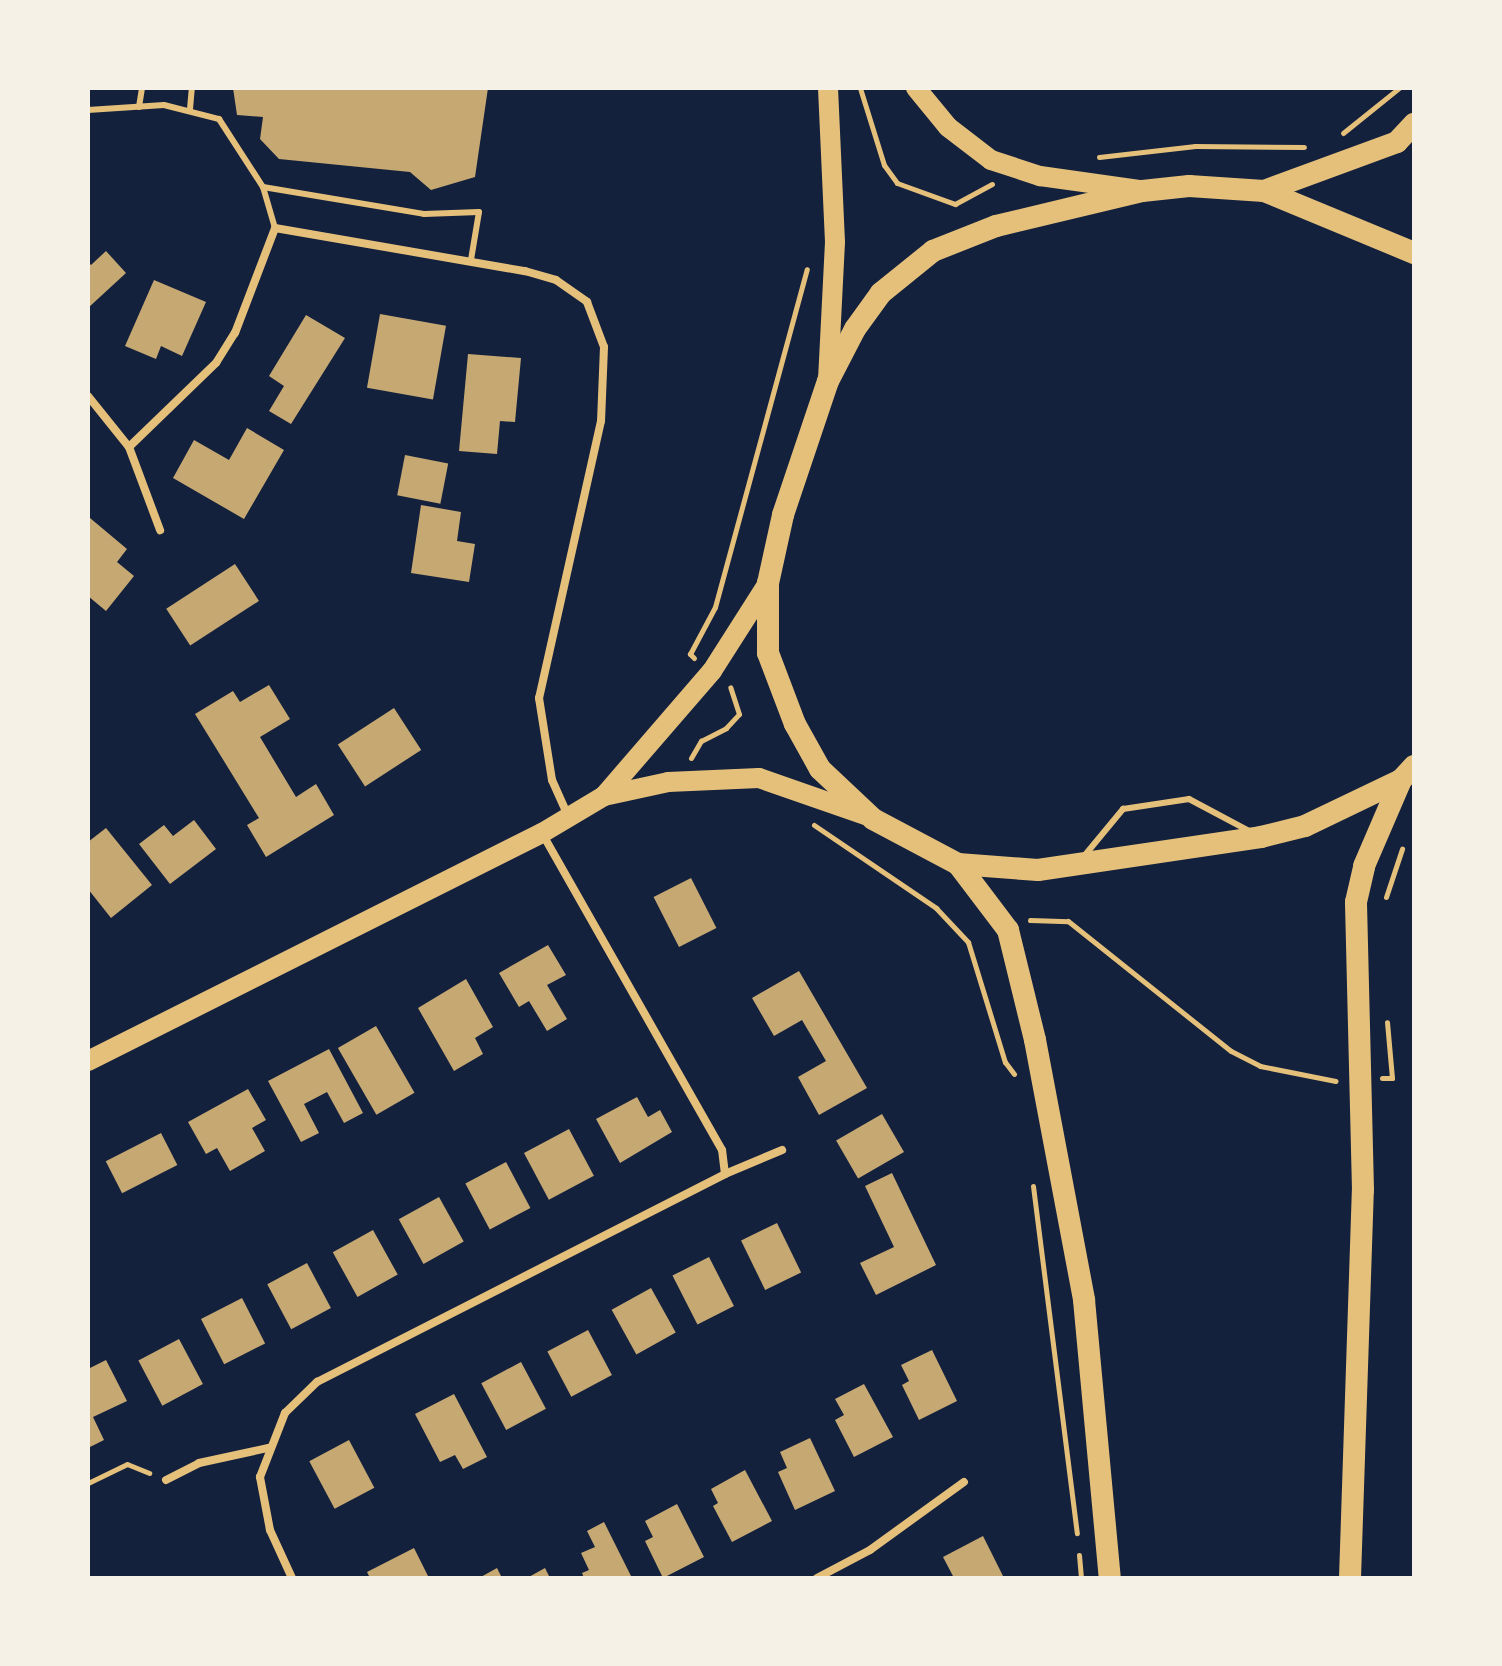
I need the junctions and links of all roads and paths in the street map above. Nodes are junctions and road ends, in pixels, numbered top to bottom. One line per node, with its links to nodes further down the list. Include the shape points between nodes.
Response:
1 (142, 88): 7 (lane)
2 (192, 88): 8 (lane)
3 (828, 88): 22 (main road, via 835,242)
4 (860, 88): 17 (path, via 884,165 897,183 955,204)
5 (916, 88): 15 (main road, via 948,127 991,160 1040,176)
6 (1399, 88): 11 (path)
7 (139, 107): 8 (lane); 9 (lane)
8 (190, 109): 14 (lane, via 219,119)
9 (88, 110)
10 (1414, 124): 16 (highway, via 1397,142)
11 (1336, 138)
12 (1321, 142): 13 (path, via 1273,150 1195,146)
13 (1091, 158)
14 (263, 187): 18 (lane); 21 (lane, via 424,214 479,212)
15 (1142, 191): 16 (highway, via 1202,186); 22 (highway, via 996,226 933,251 881,293)
16 (1264, 191): 20 (highway)
17 (981, 192)
18 (275, 228): 21 (street); 24 (street, via 235,333 216,363)
19 (807, 252): 27 (path, via 715,607)
20 (1414, 253)
21 (471, 260): 32 (street, via 556,280 587,302 604,347 601,421 539,698 552,780)
22 (828, 381): 26 (highway, via 803,443)
23 (88, 396): 24 (street)
24 (129, 447): 25 (street)
25 (160, 530)
26 (768, 583): 31 (main road, via 712,671); 33 (highway, via 768,653 795,724 820,769)
27 (690, 654)
28 (734, 691): 29 (path, via 739,714)
29 (690, 753)
30 (1408, 773): 36 (highway, via 1305,826); 58 (highway, via 1364,866 1356,902 1363,1190)
31 (604, 796): 32 (main road); 33 (main road, via 668,782 759,778)
32 (569, 819): 35 (main road)
33 (873, 819): 39 (highway)
34 (811, 823): 46 (path, via 936,908 968,942)
35 (542, 833): 43 (main road); 48 (street, via 722,1150)
36 (1261, 837): 38 (highway); 38 (lane, via 1189,799 1123,809)
37 (1404, 843): 40 (path)
38 (1078, 863): 39 (highway, via 1038,870)
39 (958, 864): 57 (highway, via 1008,930 1035,1040 1084,1300)
40 (1382, 909)
41 (1041, 917): 45 (path, via 1068,921 1231,1051 1260,1066)
42 (1387, 1015): 44 (path)
43 (88, 1061)
44 (1392, 1078)
45 (1336, 1081)
46 (1018, 1089)
47 (782, 1150): 48 (street)
48 (725, 1174): 50 (street, via 317,1382 285,1413)
49 (1032, 1176): 56 (path)
50 (268, 1448): 51 (street, via 199,1463); 54 (street, via 260,1477 270,1530)
51 (166, 1480): 53 (path, via 127,1464)
52 (964, 1482): 55 (street, via 870,1550)
53 (88, 1483)
54 (292, 1578)
55 (817, 1578)
56 (1081, 1578)
57 (1110, 1578)
58 (1350, 1578)

